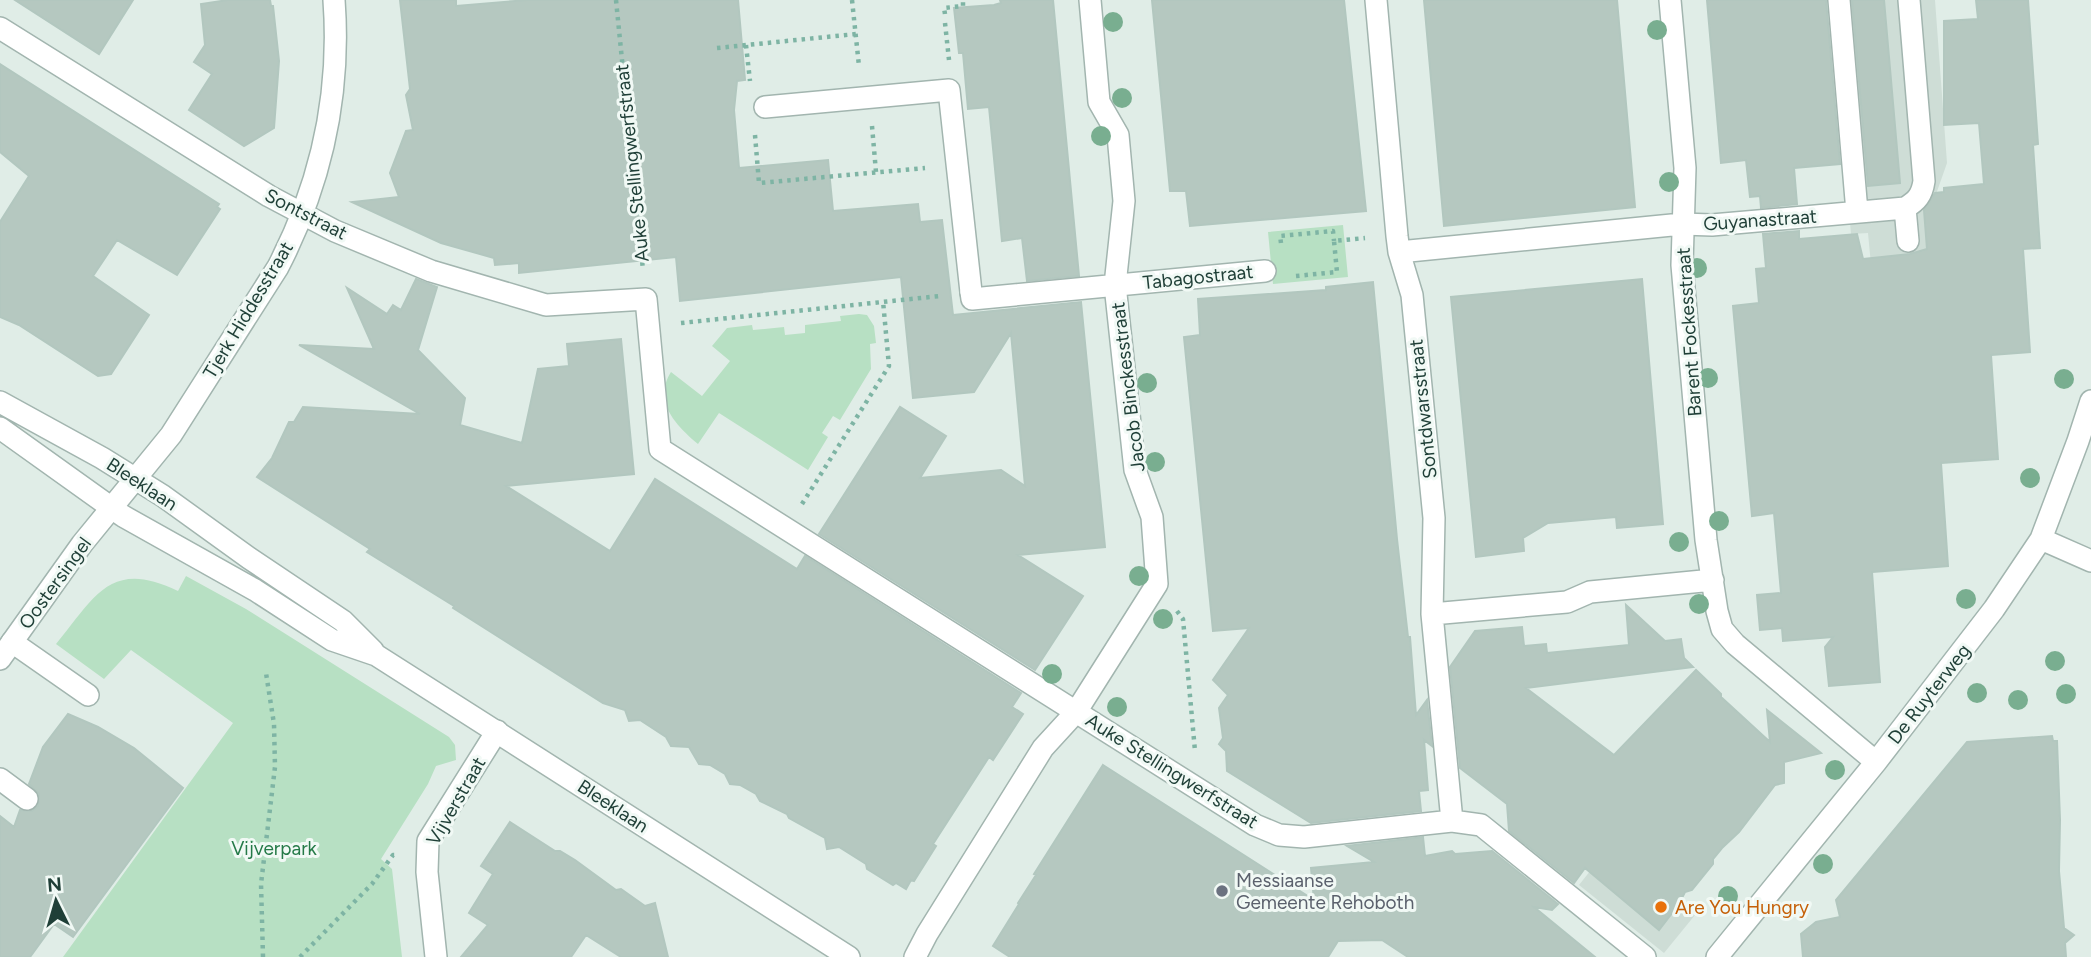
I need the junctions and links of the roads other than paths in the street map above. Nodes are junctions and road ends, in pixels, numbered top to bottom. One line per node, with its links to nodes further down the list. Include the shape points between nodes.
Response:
1 (334, 0): 11 (street, Tjerk Hiddesstraat, via 332,103)
2 (1090, 0): 16 (street, Jacob Binckesstraat, via 1099,102 1118,135 1124,201)
3 (1376, 0): 14 (street, Sontdwarsstraat)
4 (1670, 0): 12 (street, Barent Fockesstraat, via 1685,168)
5 (1839, 0): 10 (street)
6 (1909, 0): 9 (street, via 1924,181 1916,202)
7 (0, 29): 11 (street, Sontstraat)
8 (765, 107): 16 (street, Tabagostraat, via 949,90 972,299)
9 (1905, 208): 10 (street, Guyanastraat); 13 (street)
10 (1857, 212): 12 (street, Guyanastraat)
11 (303, 216): 17 (street, Sontstraat, via 431,271 546,305); 21 (street, Tjerk Hiddesstraat, via 236,335 171,435)
12 (1682, 224): 14 (street, Guyanastraat); 25 (street, Barent Fockesstraat, via 1683,278)
13 (1909, 241)
14 (1398, 244): 26 (street, Sontdwarsstraat, via 1412,295 1434,518)
15 (1274, 270): 16 (street, Tabagostraat)
16 (1115, 285): 30 (street, Jacob Binckesstraat, via 1135,470 1152,517 1157,584)
17 (646, 299): 30 (street, Auke Stellingwerfstraat, via 660,449)
18 (2091, 401): 23 (street, De Ruyterweg)
19 (0, 402): 21 (street, Bleeklaan)
20 (0, 428): 22 (street, Bleeklaan)
21 (136, 479): 22 (street, Tjerk Hiddesstraat); 28 (street, Bleeklaan, via 343,621)
22 (112, 508): 27 (street, Oostersingel); 28 (street, Bleeklaan, via 332,640)
23 (2040, 539): 24 (street); 32 (street, De Ruyterweg, via 1994,609)
24 (2091, 561)
25 (1713, 580): 26 (street, via 1590,592 1567,602); 32 (street, Barent Fockesstraat, via 1722,629 1735,644)
26 (1432, 614): 35 (street, Sontdwarsstraat)
27 (6, 651): 29 (street)
28 (376, 656): 31 (street, Bleeklaan)
29 (88, 695)
30 (1076, 712): 35 (street, Auke Stellingwerfstraat, via 1255,825 1279,835); 38 (street, via 1043,748)
31 (496, 731): 36 (street, Vijverstraat, via 428,841); 37 (street, Bleeklaan)
32 (1876, 762): 40 (street, De Ruyterweg)
33 (0, 779): 34 (street)
34 (27, 799)
35 (1452, 821): 39 (street, Auke Stellingwerfstraat, via 1481,825)
36 (436, 957)
37 (849, 957)
38 (915, 957)
39 (1645, 957)
40 (1717, 957)

